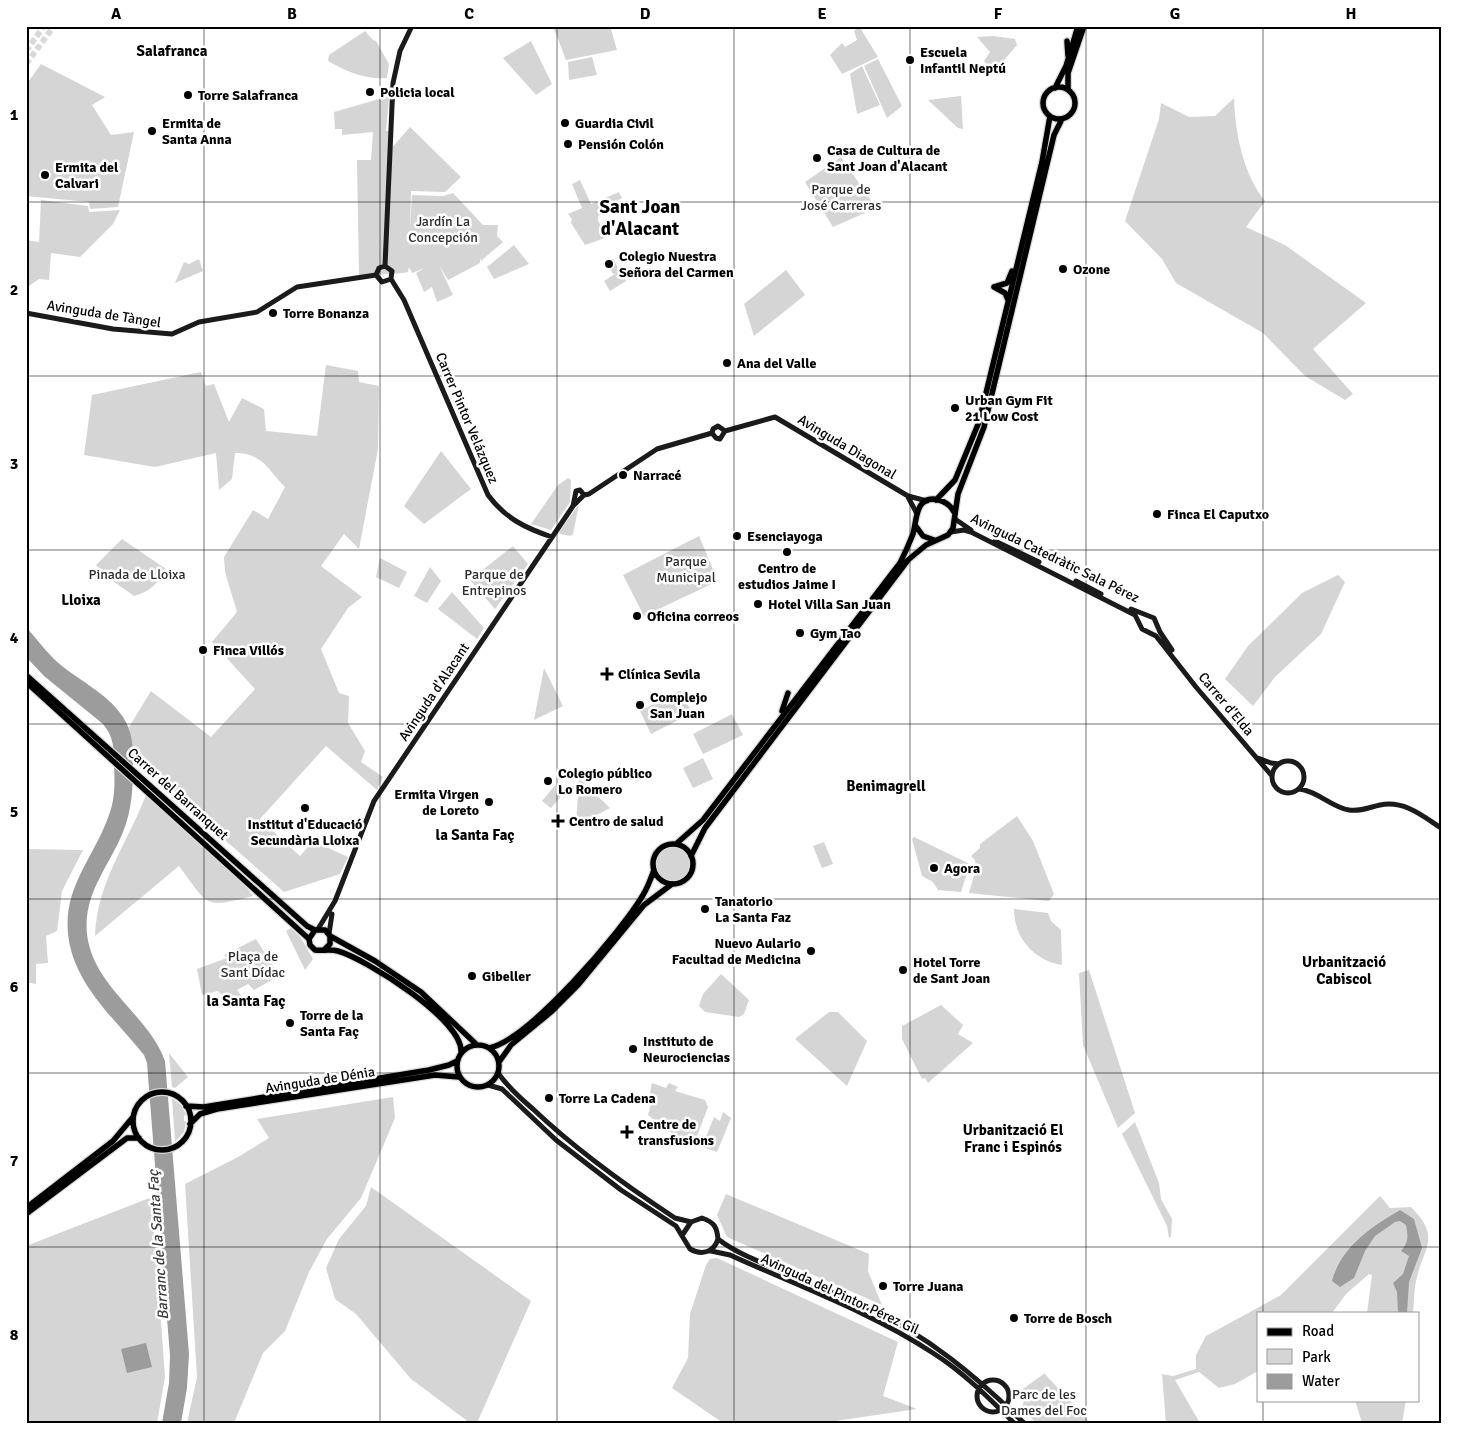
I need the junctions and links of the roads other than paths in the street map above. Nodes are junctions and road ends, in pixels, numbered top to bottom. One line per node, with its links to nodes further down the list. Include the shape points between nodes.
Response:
1 (412, 26): 11 (street, via 400,51 394,76)
2 (1078, 26): 5 (main road)
3 (1084, 26): 7 (main road, via 1068,73)
4 (1067, 41): 5 (main road)
5 (1068, 60): 6 (main road)
6 (1055, 88): 7 (main road); 8 (main road, via 1043,100)
7 (1068, 90): 9 (main road, via 1074,98 1074,108)
8 (1050, 116): 9 (main road); 10 (main road)
9 (1062, 119): 22 (main road, via 1052,144 984,427 958,494)
10 (1024, 237): 14 (main road); 14 (main road, via 1007,283 994,287)
11 (385, 266): 12 (street, via 379,268); 13 (street, via 392,271)
12 (376, 275): 13 (street, via 382,282); 15 (street, Avinguda de Tàngel, via 297,287 257,312 200,322 172,334 112,329)
13 (391, 280): 25 (street, Carrer Pintor Velázquez, via 404,300 488,495 514,521)
14 (1009, 301): 19 (main road, via 971,446 955,480)
15 (26, 313)
16 (725, 432): 17 (street, via 720,439); 17 (street, via 718,426); 18 (street, Avinguda Diagonal, via 775,417)
17 (712, 433): 25 (street, Avinguda d'Alacant, via 657,449 589,494 579,497)
18 (908, 496): 20 (street, Avinguda Diagonal); 21 (street)
19 (936, 500): 20 (main road); 22 (main road, via 945,502)
20 (927, 501): 21 (main road)
21 (916, 512): 23 (main road)
22 (955, 516): 24 (main road); 27 (street, Avinguda Catedràtic Sala Pérez, via 972,530)
23 (916, 525): 26 (main road, via 923,536); 35 (main road, via 900,563)
24 (951, 532): 26 (main road); 28 (street, Avinguda Catedràtic Sala Pérez, via 971,532 1129,611)
25 (552, 537): 47 (street, Avinguda d'Alacant, via 374,801)
26 (935, 540): 44 (main road, via 908,560 705,828)
27 (1146, 616): 28 (street); 29 (street, via 1152,616)
28 (1140, 622): 30 (street, via 1142,629)
29 (1156, 623): 30 (street); 31 (street)
30 (1150, 631): 31 (street)
31 (1182, 669): 36 (street, Carrer d'Elda)
32 (26, 675): 48 (main road, Carrer del Barranquet, via 307,926)
33 (26, 682): 50 (main road, Carrer del Barranquet)
34 (788, 693): 35 (main road, via 786,705)
35 (762, 742): 43 (main road, via 703,820)
36 (1254, 754): 37 (street, Carrer d'Elda, via 1266,762); 38 (street, Carrer d'Elda)
37 (1280, 764): 38 (street); 39 (street, via 1288,761 1296,764)
38 (1272, 776): 40 (street, via 1274,784 1282,792)
39 (1304, 778): 40 (street); 41 (street)
40 (1299, 789): 41 (street)
41 (1314, 792): 42 (street, via 1350,810 1400,805)
42 (1441, 828)
43 (676, 844): 44 (main road); 45 (main road, via 656,852)
44 (692, 856): 46 (main road, via 690,875 683,882)
45 (654, 870): 46 (main road, via 659,878); 53 (main road, via 644,894 629,915 566,990 517,1032)
46 (672, 884): 56 (main road, via 644,905 578,985 511,1045)
47 (335, 901): 48 (street, Avinguda d'Alacant); 49 (street, Avinguda d'Alacant)
48 (316, 930): 49 (main road, via 325,930); 50 (main road)
49 (329, 935): 51 (main road, via 330,944); 52 (main road, via 421,992)
50 (309, 939): 51 (main road, via 315,950)
51 (324, 950): 54 (main road, via 337,951 370,965 410,991 458,1038)
52 (476, 1044): 53 (main road); 54 (main road)
53 (489, 1048): 56 (main road)
54 (460, 1053): 55 (main road)
55 (457, 1061): 58 (main road); 60 (main road, Avinguda de Dénia, via 400,1075 204,1107)
56 (499, 1062): 57 (main road)
57 (498, 1074): 59 (main road); 66 (street, via 582,1152 675,1218)
58 (459, 1077): 59 (main road, via 472,1086); 62 (main road, Avinguda de Dénia, via 435,1075 217,1109 200,1114)
59 (488, 1085): 67 (street, via 502,1089 556,1140)
60 (186, 1106): 61 (main road, via 180,1098 161,1092 148,1095 139,1103); 62 (main road)
61 (133, 1117): 63 (main road, via 134,1130); 64 (main road, via 112,1141)
62 (190, 1124): 63 (main road, via 184,1138 166,1149 151,1147)
63 (139, 1138): 65 (main road, via 127,1138 117,1144)
64 (26, 1208)
65 (26, 1214)
66 (691, 1222): 67 (street); 68 (street, via 702,1218 710,1221 718,1230)
67 (683, 1234): 69 (street, via 686,1245 693,1252)
68 (718, 1239): 69 (street); 70 (street, Avinguda del Pintor Pérez Gil, via 758,1262 866,1307 902,1326 946,1353)
69 (710, 1251): 71 (street, Avinguda del Pintor Pérez Gil, via 730,1255 888,1326 935,1354)
70 (983, 1384): 71 (street); 72 (street, Avinguda del Pintor Pérez Gil); 72 (street, via 1002,1383 1008,1391)
71 (978, 1389): 73 (street, Avinguda del Pintor Pérez Gil); 73 (street, Avinguda del Pintor Pérez Gil, via 978,1401 985,1410)
72 (1006, 1406): 73 (street); 75 (street, Avinguda del Pintor Pérez Gil)
73 (1001, 1410): 74 (street, Avinguda del Pintor Pérez Gil)
74 (1014, 1423)
75 (1024, 1423)

